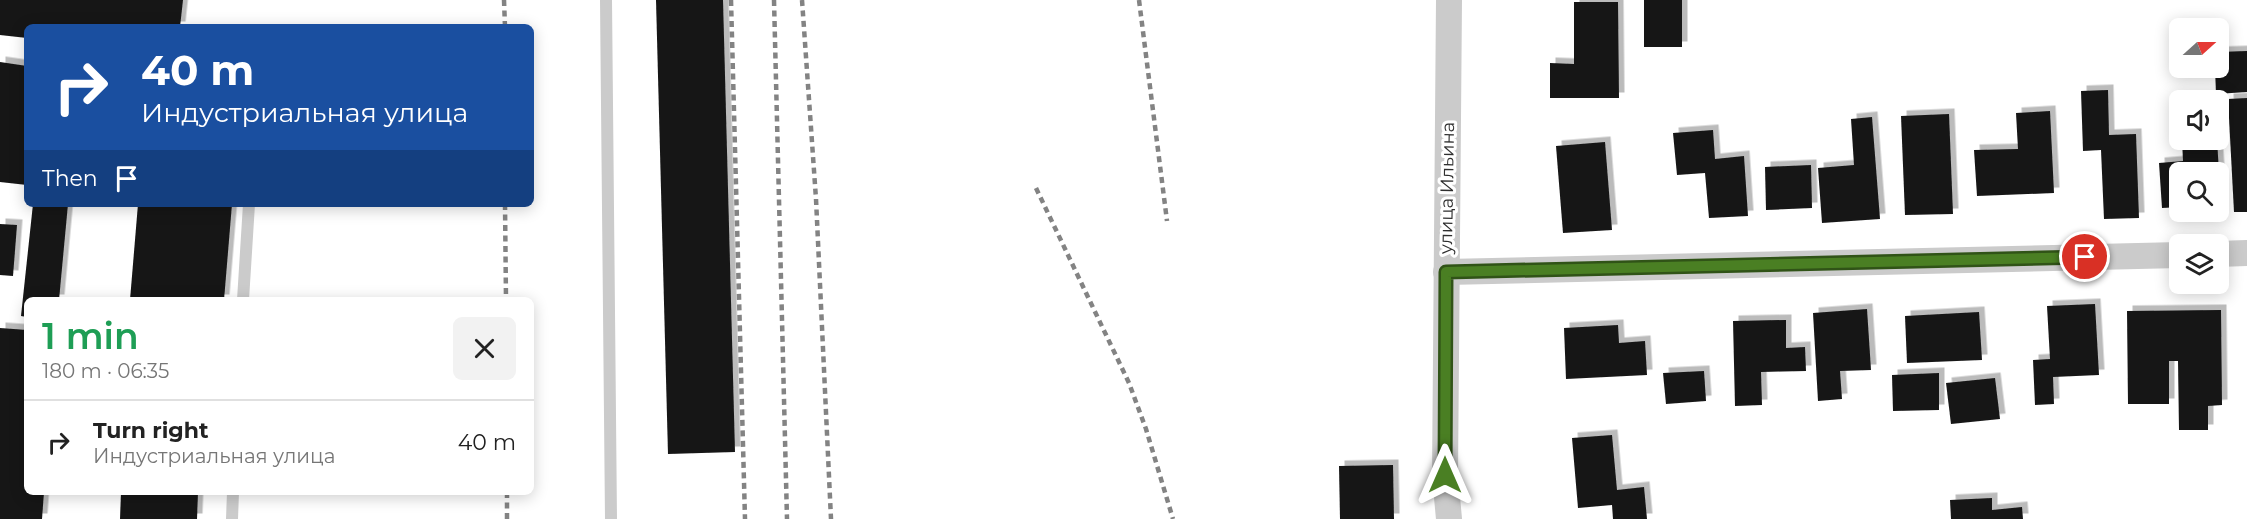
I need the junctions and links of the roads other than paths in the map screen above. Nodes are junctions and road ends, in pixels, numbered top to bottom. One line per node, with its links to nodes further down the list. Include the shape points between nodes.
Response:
1 (606, 0): 11 (lane)
2 (1449, 0): 7 (street, улица Ильина)
3 (249, 207): 8 (lane)
4 (2229, 254): 5 (street)
5 (2247, 254)
6 (2169, 255): 7 (street)
7 (1446, 272): 12 (street, улица Ильина, via 1445,475)
8 (243, 297)
9 (233, 495): 10 (lane)
10 (232, 519)
11 (611, 519)
12 (1449, 519)

